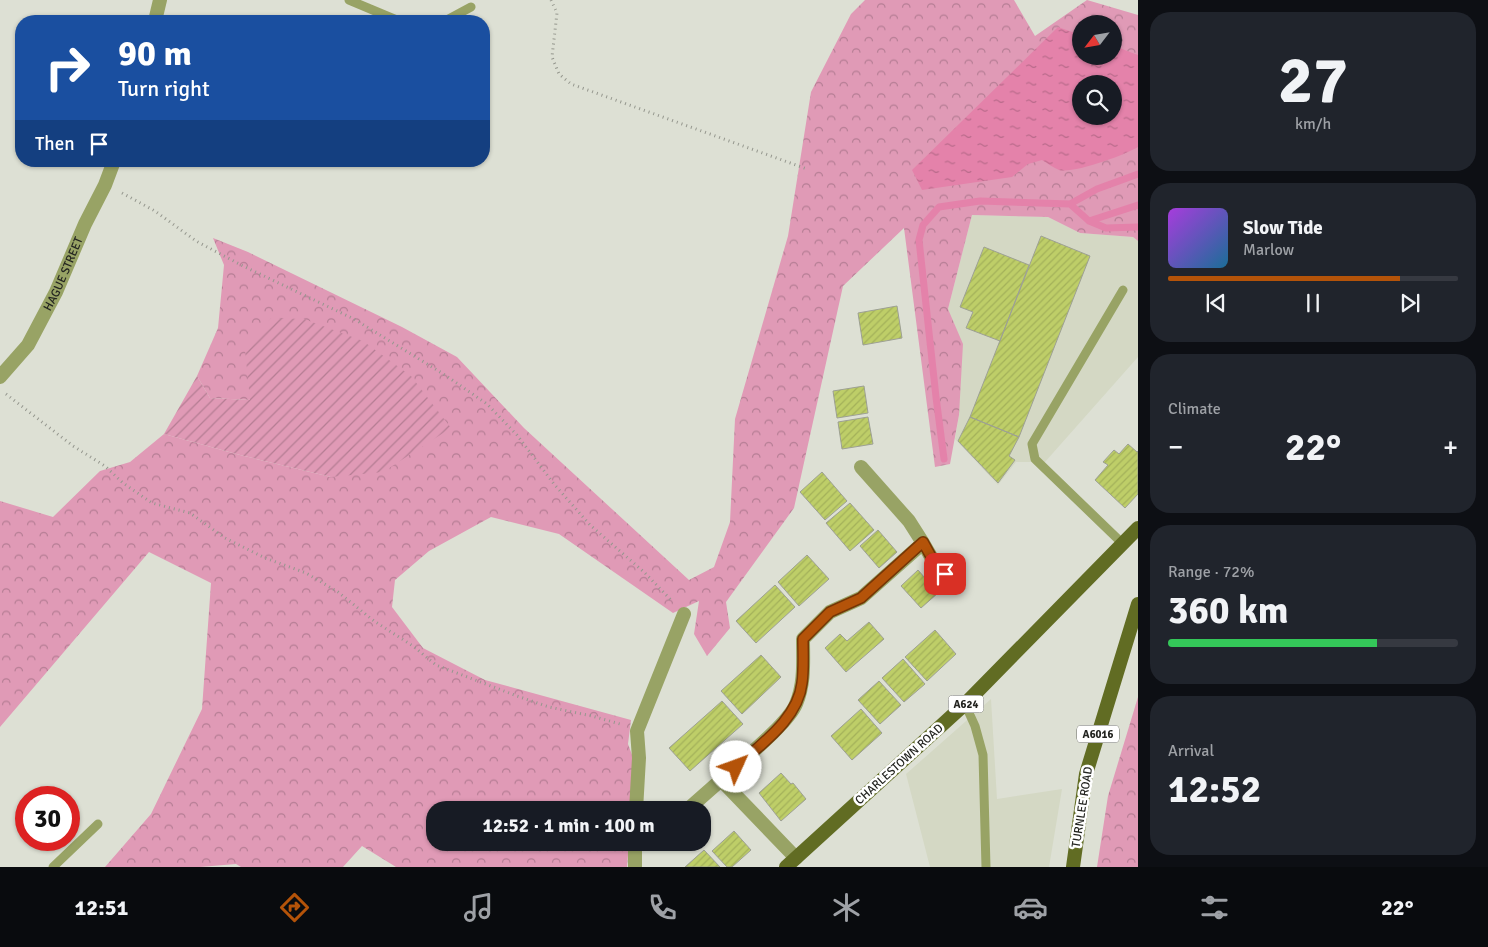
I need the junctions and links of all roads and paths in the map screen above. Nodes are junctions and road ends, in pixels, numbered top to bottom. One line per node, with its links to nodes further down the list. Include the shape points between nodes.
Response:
1 (160, 0): 5 (street)
2 (349, 0): 6 (lane)
3 (551, 0): 9 (path, via 558,13 552,57 559,74 571,84)
4 (471, 6): 7 (lane)
5 (156, 15)
6 (385, 15)
7 (455, 15)
8 (112, 167): 10 (street, HAGUE STREET)
9 (807, 169)
10 (105, 185): 12 (street, HAGUE STREET, via 56,292 28,344); 20 (path, via 156,210 196,241 354,319 487,404 517,434 590,525 644,572)
11 (1123, 290): 17 (lane, via 1032,444 1035,459)
12 (0, 377)
13 (0, 388): 22 (path, via 152,503 190,514 225,538 306,573 338,592 436,665 549,707)
14 (860, 467): 16 (street, via 910,521)
15 (1137, 530): 17 (main road, CHARLESTOWN ROAD / A624)
16 (923, 542): 18 (street, via 934,562); 23 (street, via 861,598 830,612 803,639 802,684 796,706)
17 (1123, 544): 21 (main road, CHARLESTOWN ROAD / A624)
18 (956, 587)
19 (1138, 604): 32 (main road, TURNLEE ROAD / A6016, via 1086,774)
20 (684, 614): 22 (street)
21 (965, 704): 28 (main road, CHARLESTOWN ROAD / A624); 31 (lane, via 975,726 982,755)
22 (637, 730): 24 (street)
23 (721, 780): 25 (street); 28 (street)
24 (637, 801)
25 (697, 801)
26 (98, 824): 29 (lane)
27 (635, 851): 30 (street)
28 (791, 863)
29 (53, 867)
30 (634, 867)
31 (986, 867)
32 (1073, 867)

